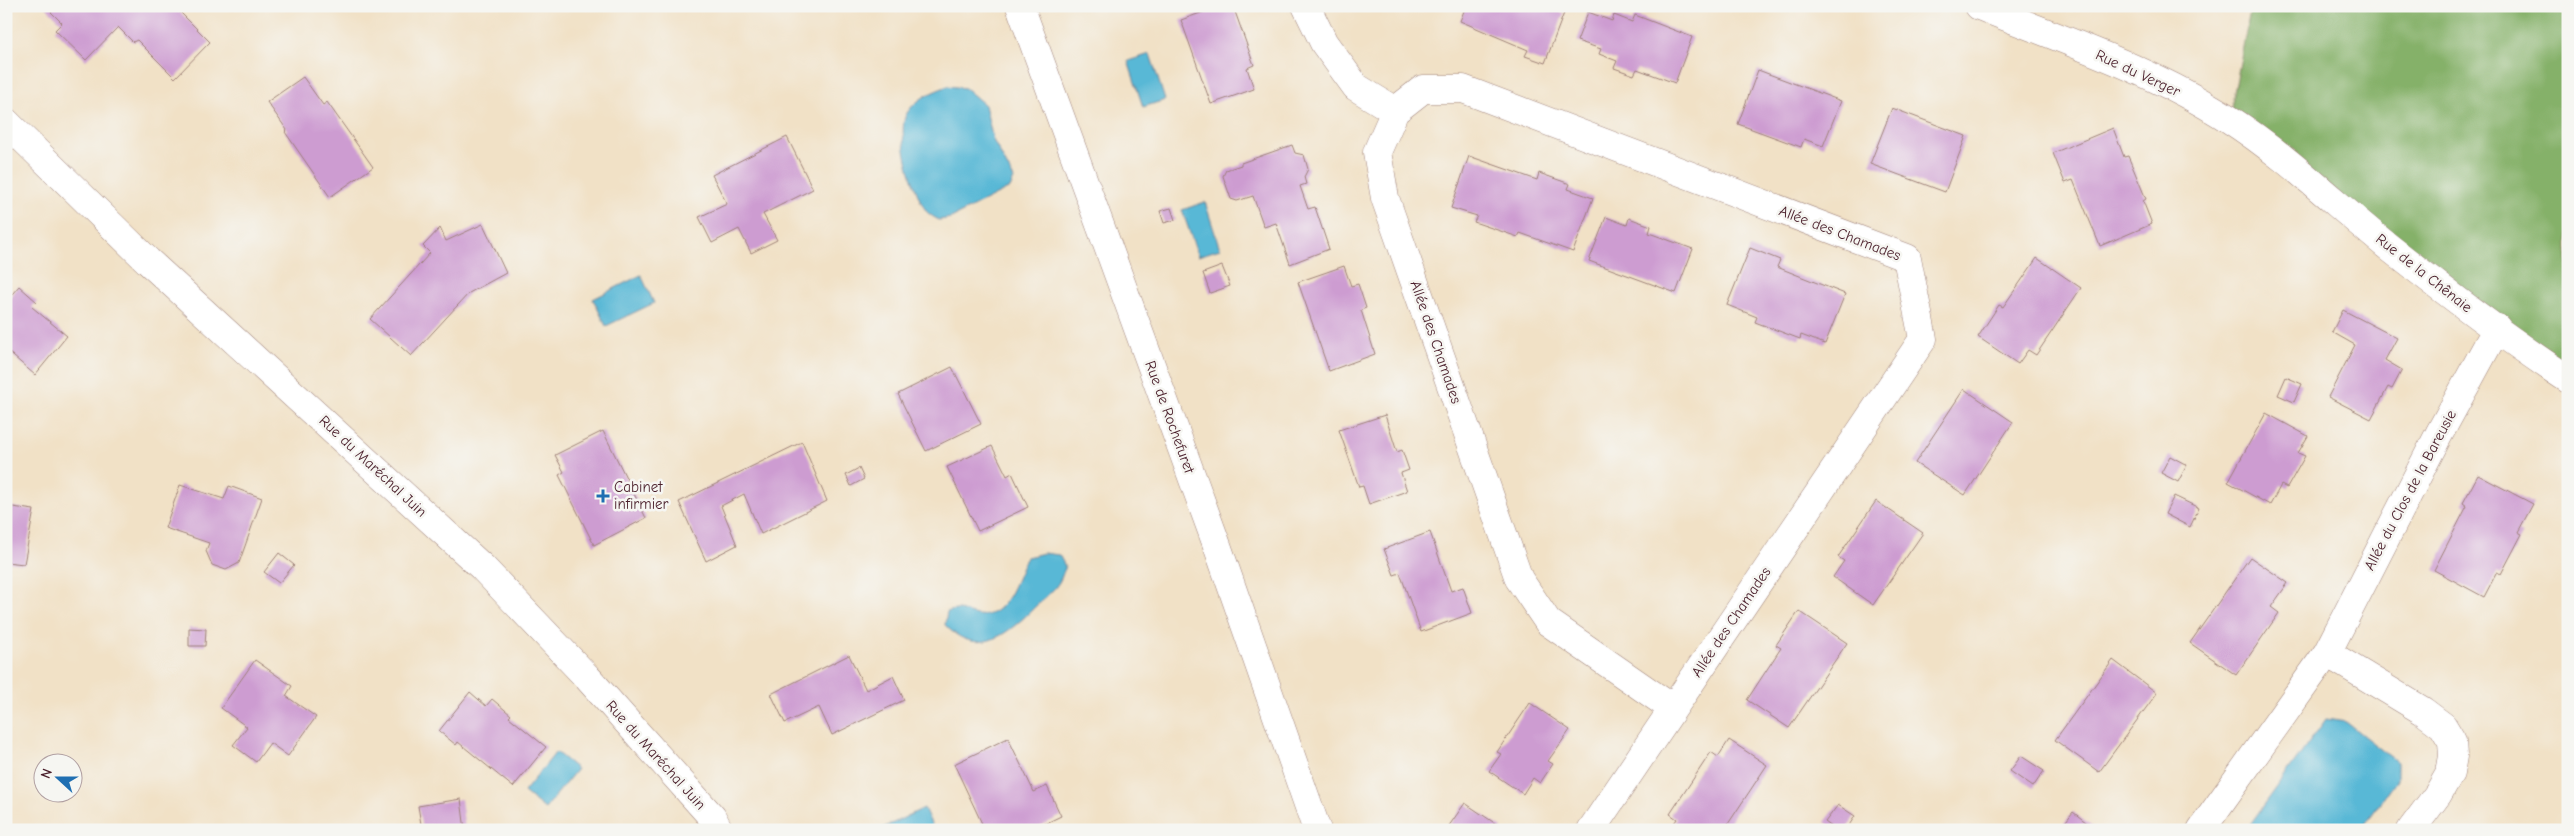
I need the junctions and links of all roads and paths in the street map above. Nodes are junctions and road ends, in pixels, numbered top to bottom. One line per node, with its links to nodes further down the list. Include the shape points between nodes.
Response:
1 (1020, 6): 12 (street, Rue de Rochefuret)
2 (1306, 6): 4 (street, via 1324,43 1356,87)
3 (1979, 6): 6 (street, Rue du Verger, via 2154,77 2229,119)
4 (1395, 111): 10 (street, Allée des Chamades, via 1377,152 1385,198 1519,579 1548,622); 10 (street, Allée des Chamades, via 1423,88 1463,90 1907,258 1923,339)
5 (6, 122): 11 (street, Rue du Maréchal Juin, via 148,260 482,567 712,816)
6 (2286, 160): 7 (street, Rue de la Chênaie, via 2391,249)
7 (2496, 328): 8 (street, Rue de la Chênaie); 9 (street, Allée du Clos de la Bareusie)
8 (2568, 379)
9 (2327, 653): 14 (street, Allée du Clos de la Bareusie); 15 (street, via 2423,711 2444,726 2452,741 2454,756 2450,773)
10 (1672, 708): 13 (street, Allée des Chamades)
11 (719, 830)
12 (1317, 830)
13 (1591, 830)
14 (2201, 830)
15 (2411, 830)

